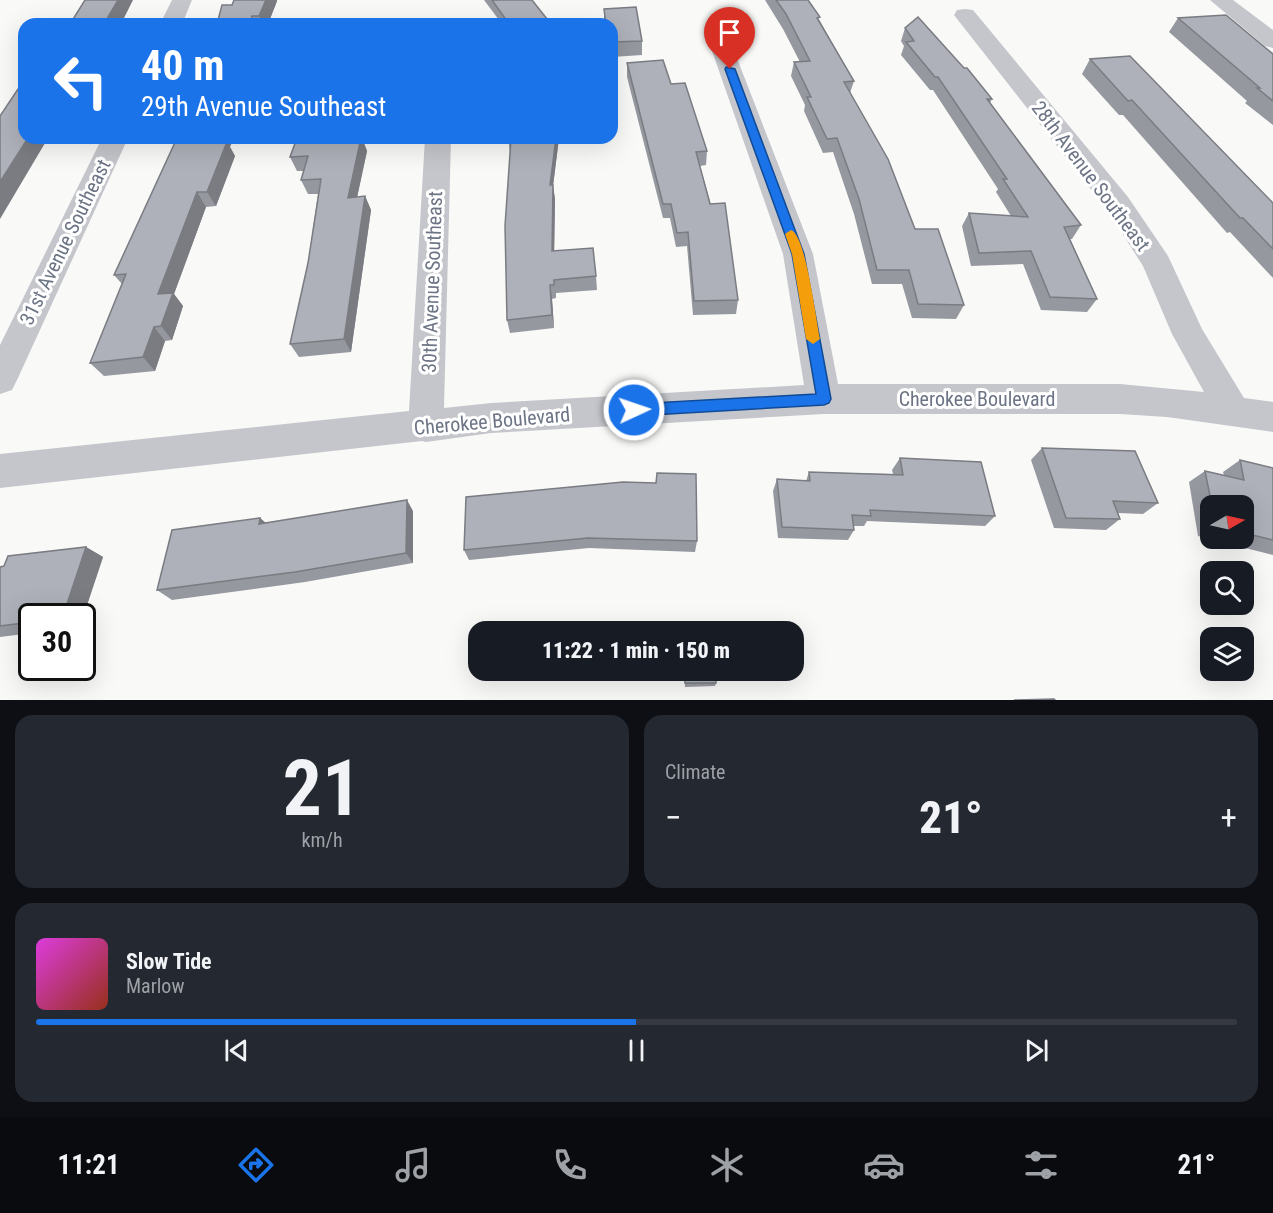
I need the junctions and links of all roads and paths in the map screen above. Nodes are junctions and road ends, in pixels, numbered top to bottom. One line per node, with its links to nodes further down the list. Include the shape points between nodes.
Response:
1 (182, 0): 4 (street)
2 (1220, 0): 5 (street)
3 (965, 15): 11 (street, 28th Avenue Southeast, via 1138,233 1170,289 1188,334)
4 (174, 18)
5 (1273, 41)
6 (722, 48): 10 (street, via 798,254)
7 (112, 144): 9 (street, 31st Avenue Southeast)
8 (438, 144): 13 (street, 30th Avenue Southeast)
9 (0, 380)
10 (824, 399): 11 (street, Cherokee Boulevard, via 1120,399); 13 (street, Cherokee Boulevard, via 491,418)
11 (1233, 411): 12 (street, Cherokee Boulevard)
12 (1273, 417)
13 (426, 427): 14 (street, Cherokee Boulevard)
14 (0, 471)

